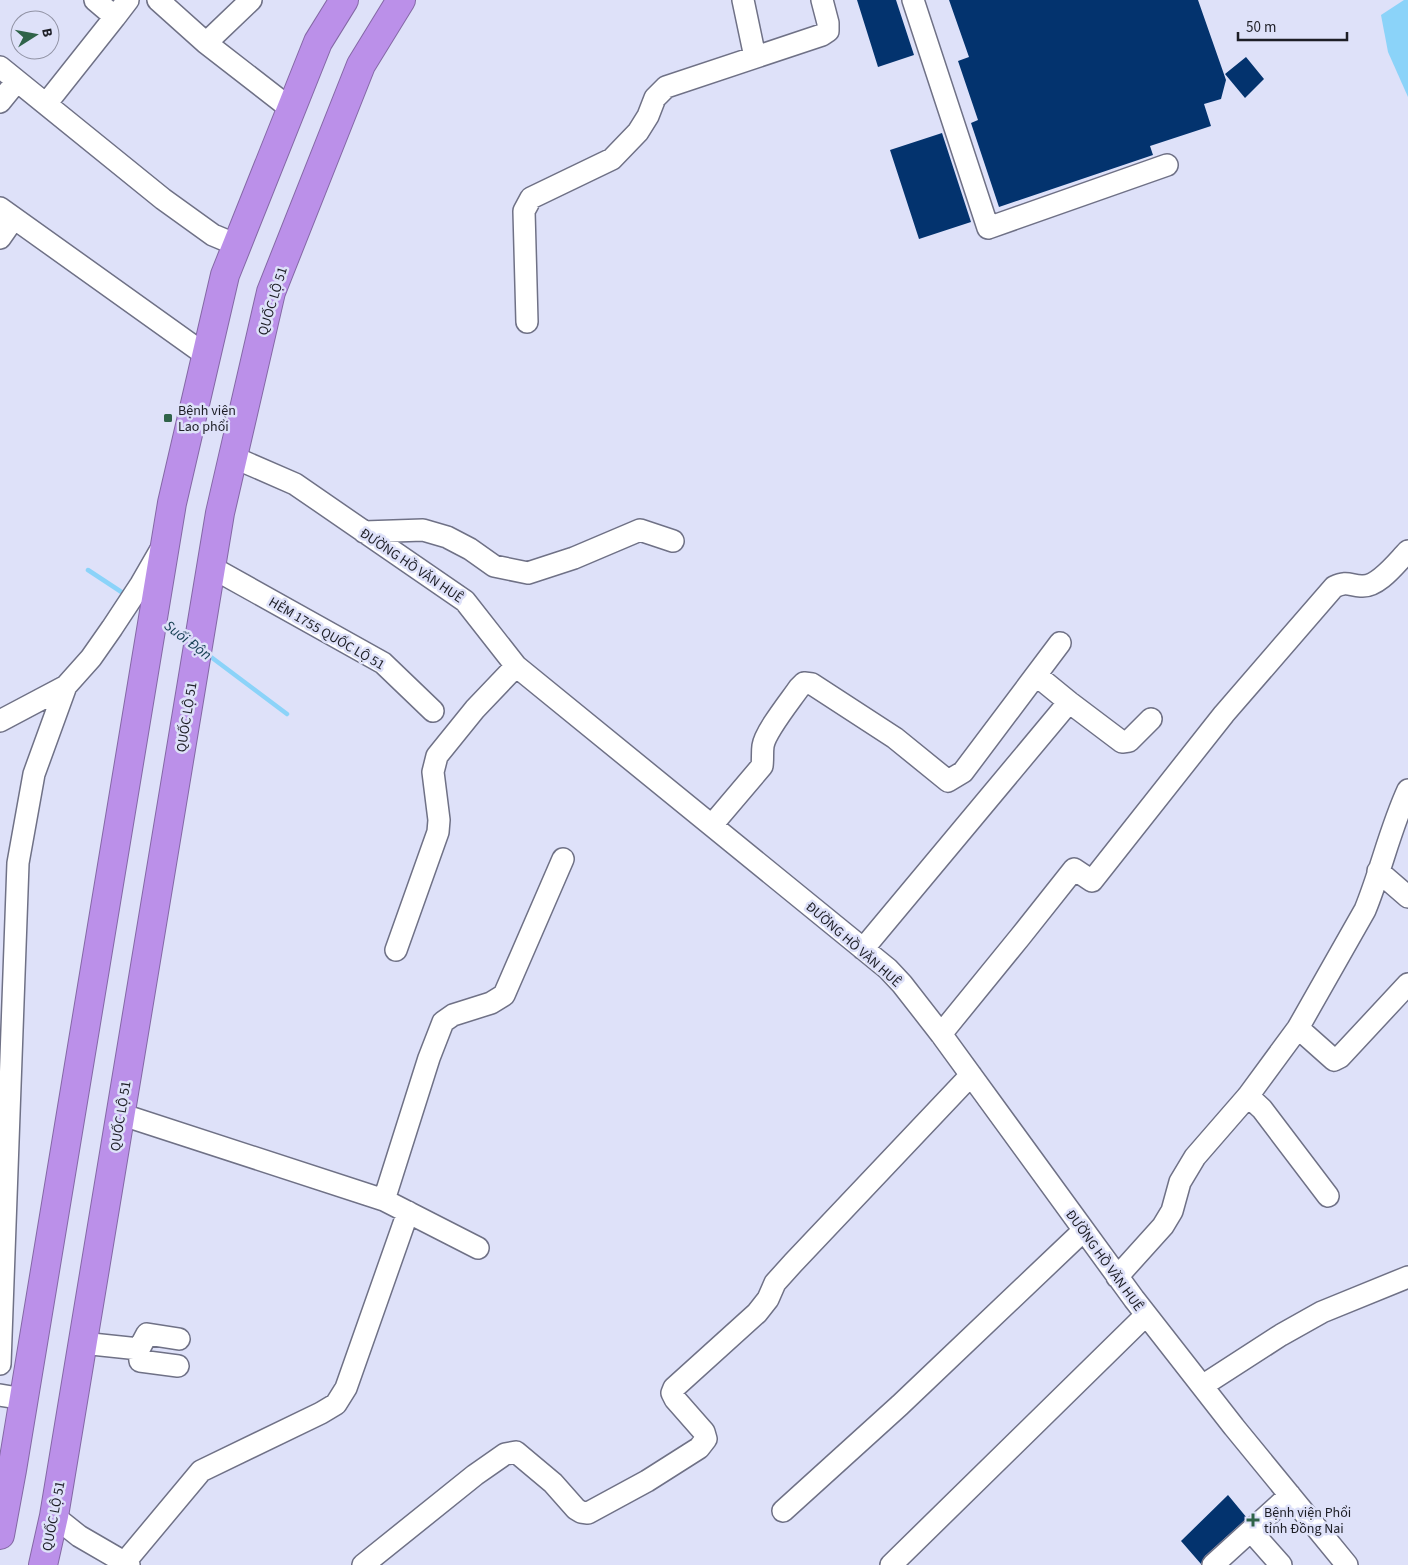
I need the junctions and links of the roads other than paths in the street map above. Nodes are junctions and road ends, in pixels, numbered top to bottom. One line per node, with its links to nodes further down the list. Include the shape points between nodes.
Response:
1 (95, 0): 10 (street)
2 (158, 0): 12 (street)
3 (251, 0): 12 (street)
4 (344, 0): 18 (highway, via 318,42)
5 (401, 0): 11 (highway, QUỐC LỘ 51)
6 (410, 0): 11 (street)
7 (742, 0): 13 (street)
8 (822, 0): 13 (street, via 828,31)
9 (913, 0): 19 (street, via 988,228)
10 (122, 8): 17 (street)
11 (381, 33): 25 (highway, QUỐC LỘ 51, via 361,65 271,292)
12 (206, 43): 18 (street)
13 (755, 57): 23 (street, via 666,87 655,98 638,132 612,159 531,198 524,212)
14 (0, 66): 15 (street)
15 (17, 81): 16 (street); 17 (street)
16 (0, 102)
17 (46, 104): 22 (street, via 163,199 213,235)
18 (291, 109): 22 (highway)
19 (1167, 165)
20 (7, 213): 21 (street); 24 (street)
21 (0, 238)
22 (237, 245): 24 (highway, via 226,275)
23 (527, 322)
24 (207, 356): 30 (highway, via 166,540)
25 (233, 457): 26 (street, ĐƯỜNG HỒ VĂN HUÊ, via 295,484); 29 (highway, QUỐC LỘ 51)
26 (364, 532): 27 (street, via 423,530 447,537 494,566 528,573 640,530); 32 (street, ĐƯỜNG HỒ VĂN HUÊ, via 466,601)
27 (673, 541)
28 (1408, 551): 48 (street, via 1372,584 1362,587 1343,582 1334,587 1224,714 1092,881 1074,869)
29 (211, 567): 36 (street, HẺM 1755 QUỐC LỘ 51, via 383,663); 51 (highway, QUỐC LỘ 51)
30 (148, 595): 34 (street, via 127,607 91,658); 67 (highway, via 148,650)
31 (1060, 643): 33 (street)
32 (516, 666): 40 (street, ĐƯỜNG HỒ VĂN HUÊ); 45 (street, via 437,756 433,772 440,820 438,832)
33 (1036, 675): 35 (street); 40 (street, via 963,772 948,781 895,738 812,684 804,683 766,737 762,747 762,766)
34 (66, 686): 38 (street); 60 (street, via 34,774 18,863)
35 (1069, 702): 37 (street, via 1124,742); 44 (street)
36 (433, 711)
37 (1152, 719)
38 (0, 721)
39 (1408, 792): 42 (street)
40 (712, 825): 44 (street, ĐƯỜNG HỒ VĂN HUÊ)
41 (563, 858): 53 (street, via 504,995 443,1022)
42 (1378, 871): 43 (street); 47 (street, via 1365,910)
43 (1408, 897)
44 (863, 949): 48 (street, ĐƯỜNG HỒ VĂN HUÊ, via 902,984)
45 (396, 950)
46 (1408, 984): 47 (street, via 1334,1060)
47 (1298, 1028): 50 (street)
48 (942, 1034): 49 (street, ĐƯỜNG HỒ VĂN HUÊ)
49 (970, 1075): 55 (street, ĐƯỜNG HỒ VĂN HUÊ); 76 (street, via 775,1283 757,1313 674,1388 672,1393 676,1399 704,1432 706,1439 699,1448 646,1482 588,1513 576,1509 553,1483 516,1452 505,1454 475,1474)
50 (1248, 1096): 52 (street, via 1262,1109); 57 (street, via 1195,1157 1180,1182 1172,1210 1163,1226)
51 (120, 1114): 53 (street); 62 (highway, QUỐC LỘ 51)
52 (1328, 1196)
53 (384, 1200): 54 (street)
54 (408, 1212): 56 (street); 74 (street, via 346,1388 336,1404 200,1471)
55 (1083, 1231): 57 (street, ĐƯỜNG HỒ VĂN HUÊ); 70 (street)
56 (478, 1248)
57 (1117, 1277): 59 (street, ĐƯỜNG HỒ VĂN HUÊ)
58 (1408, 1277): 66 (street, via 1322,1312)
59 (1146, 1315): 66 (street, ĐƯỜNG HỒ VĂN HUÊ); 77 (street)
60 (1, 1319): 64 (street)
61 (178, 1339): 63 (street, via 147,1334)
62 (82, 1343): 63 (street); 71 (highway, QUỐC LỘ 51)
63 (139, 1349): 65 (street, via 140,1361)
64 (0, 1364)
65 (178, 1366)
66 (1202, 1386): 69 (street, ĐƯỜNG HỒ VĂN HUÊ)
67 (12, 1397): 68 (highway)
68 (6, 1469): 73 (highway)
69 (1290, 1495): 72 (street); 80 (street, ĐƯỜNG HỒ VĂN HUÊ)
70 (783, 1511)
71 (54, 1516): 74 (street, via 79,1536); 75 (highway, QUỐC LỘ 51)
72 (1251, 1531): 78 (street); 79 (street)
73 (0, 1535)
74 (127, 1564)
75 (43, 1565)
76 (362, 1565)
77 (891, 1565)
78 (1213, 1565)
79 (1281, 1565)
80 (1348, 1565)

